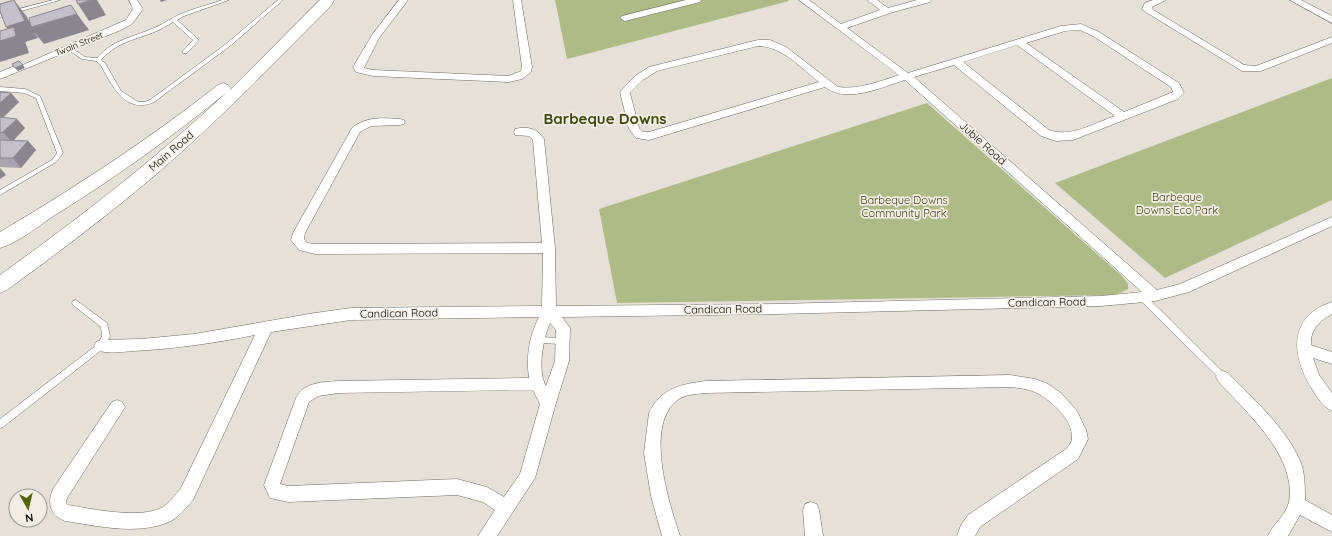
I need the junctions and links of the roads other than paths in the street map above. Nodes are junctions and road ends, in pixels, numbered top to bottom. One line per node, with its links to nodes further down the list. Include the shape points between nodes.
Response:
1 (58, 0): 16 (lane)
2 (133, 0): 23 (street, Twain Street, via 138,7 132,19)
3 (227, 0): 18 (lane)
4 (281, 0): 25 (lane, via 228,45 152,101 144,104 137,104 119,92 106,68)
5 (324, 0): 36 (street, Main Road, via 193,112 121,165)
6 (327, 0): 38 (street, Main Road, via 195,131 154,167)
7 (404, 0): 8 (street, via 369,46 358,67 360,70 373,73 509,79 518,77 526,72 527,67)
8 (517, 0)
9 (697, 0): 17 (street)
10 (803, 0): 20 (street, Jubie Road)
11 (871, 0): 15 (street)
12 (927, 0): 15 (street)
13 (1162, 0): 21 (street, via 1148,5 1147,9 1242,68 1257,69)
14 (1294, 0): 19 (street)
15 (887, 11): 20 (street)
16 (0, 16)
17 (625, 18)
18 (173, 19): 24 (lane, via 196,40); 25 (lane, via 157,29 118,43)
19 (1332, 20)
20 (840, 27): 28 (street, Jubie Road)
21 (1332, 40)
22 (1020, 43): 26 (street); 31 (street); 31 (street, via 1064,28 1081,28 1096,34 1175,85 1179,91 1174,98)
23 (68, 48): 25 (lane, via 84,58); 27 (street, Twain Street)
24 (185, 52)
25 (98, 60)
26 (956, 62): 28 (street); 31 (street, via 1051,136 1069,137)
27 (0, 76)
28 (908, 77): 29 (street, via 848,92 835,90); 39 (street, Jubie Road)
29 (827, 83): 29 (street, via 783,49 770,43 758,43 653,70 639,78 625,92 636,133 649,136)
30 (0, 89): 34 (lane, via 25,91 38,97 60,153 54,161)
31 (1124, 117)
32 (400, 122): 37 (street, via 368,124 356,130 299,233 297,240 303,247)
33 (519, 132): 37 (street, via 532,132 538,139)
34 (0, 193)
35 (1331, 222): 39 (street, Candican Road, via 1184,288)
36 (0, 241)
37 (549, 248): 42 (street)
38 (0, 285)
39 (1149, 297): 42 (street, Candican Road, via 799,308); 49 (lane)
40 (76, 303): 46 (lane, via 104,325 106,336)
41 (1332, 307): 47 (street, via 1322,311 1311,322 1305,332)
42 (549, 312): 43 (street, Candican Road, via 351,314 318,317); 44 (street, via 540,329); 45 (street, via 563,328)
43 (266, 327): 46 (street, Candican Road, via 208,338 141,346); 53 (street, via 187,494 166,515 134,521 65,513 59,510 59,495)
44 (538, 340): 45 (lane); 50 (street, via 534,361)
45 (563, 340): 51 (street, via 562,361)
46 (101, 346): 54 (lane)
47 (1303, 349): 48 (street); 52 (street, via 1309,373)
48 (1332, 358)
49 (1223, 377): 55 (street, via 1281,444 1294,467)
50 (537, 384): 51 (street); 56 (street, via 339,387 314,390 303,398 272,484 276,492 288,494 457,487 487,495)
51 (548, 403): 56 (street, via 527,478)
52 (1332, 404)
53 (117, 407)
54 (0, 424)
55 (1297, 504): 58 (street); 63 (street)
56 (507, 508): 59 (street)
57 (811, 510): 61 (street)
58 (1332, 524)
59 (487, 536)
60 (671, 536): 62 (street, via 659,496 652,453 657,413 674,394 706,386 994,381 1027,383 1044,390 1063,404 1073,417 1080,438 1077,446 1072,454 974,521)
61 (814, 536)
62 (966, 536)
63 (1277, 536)

